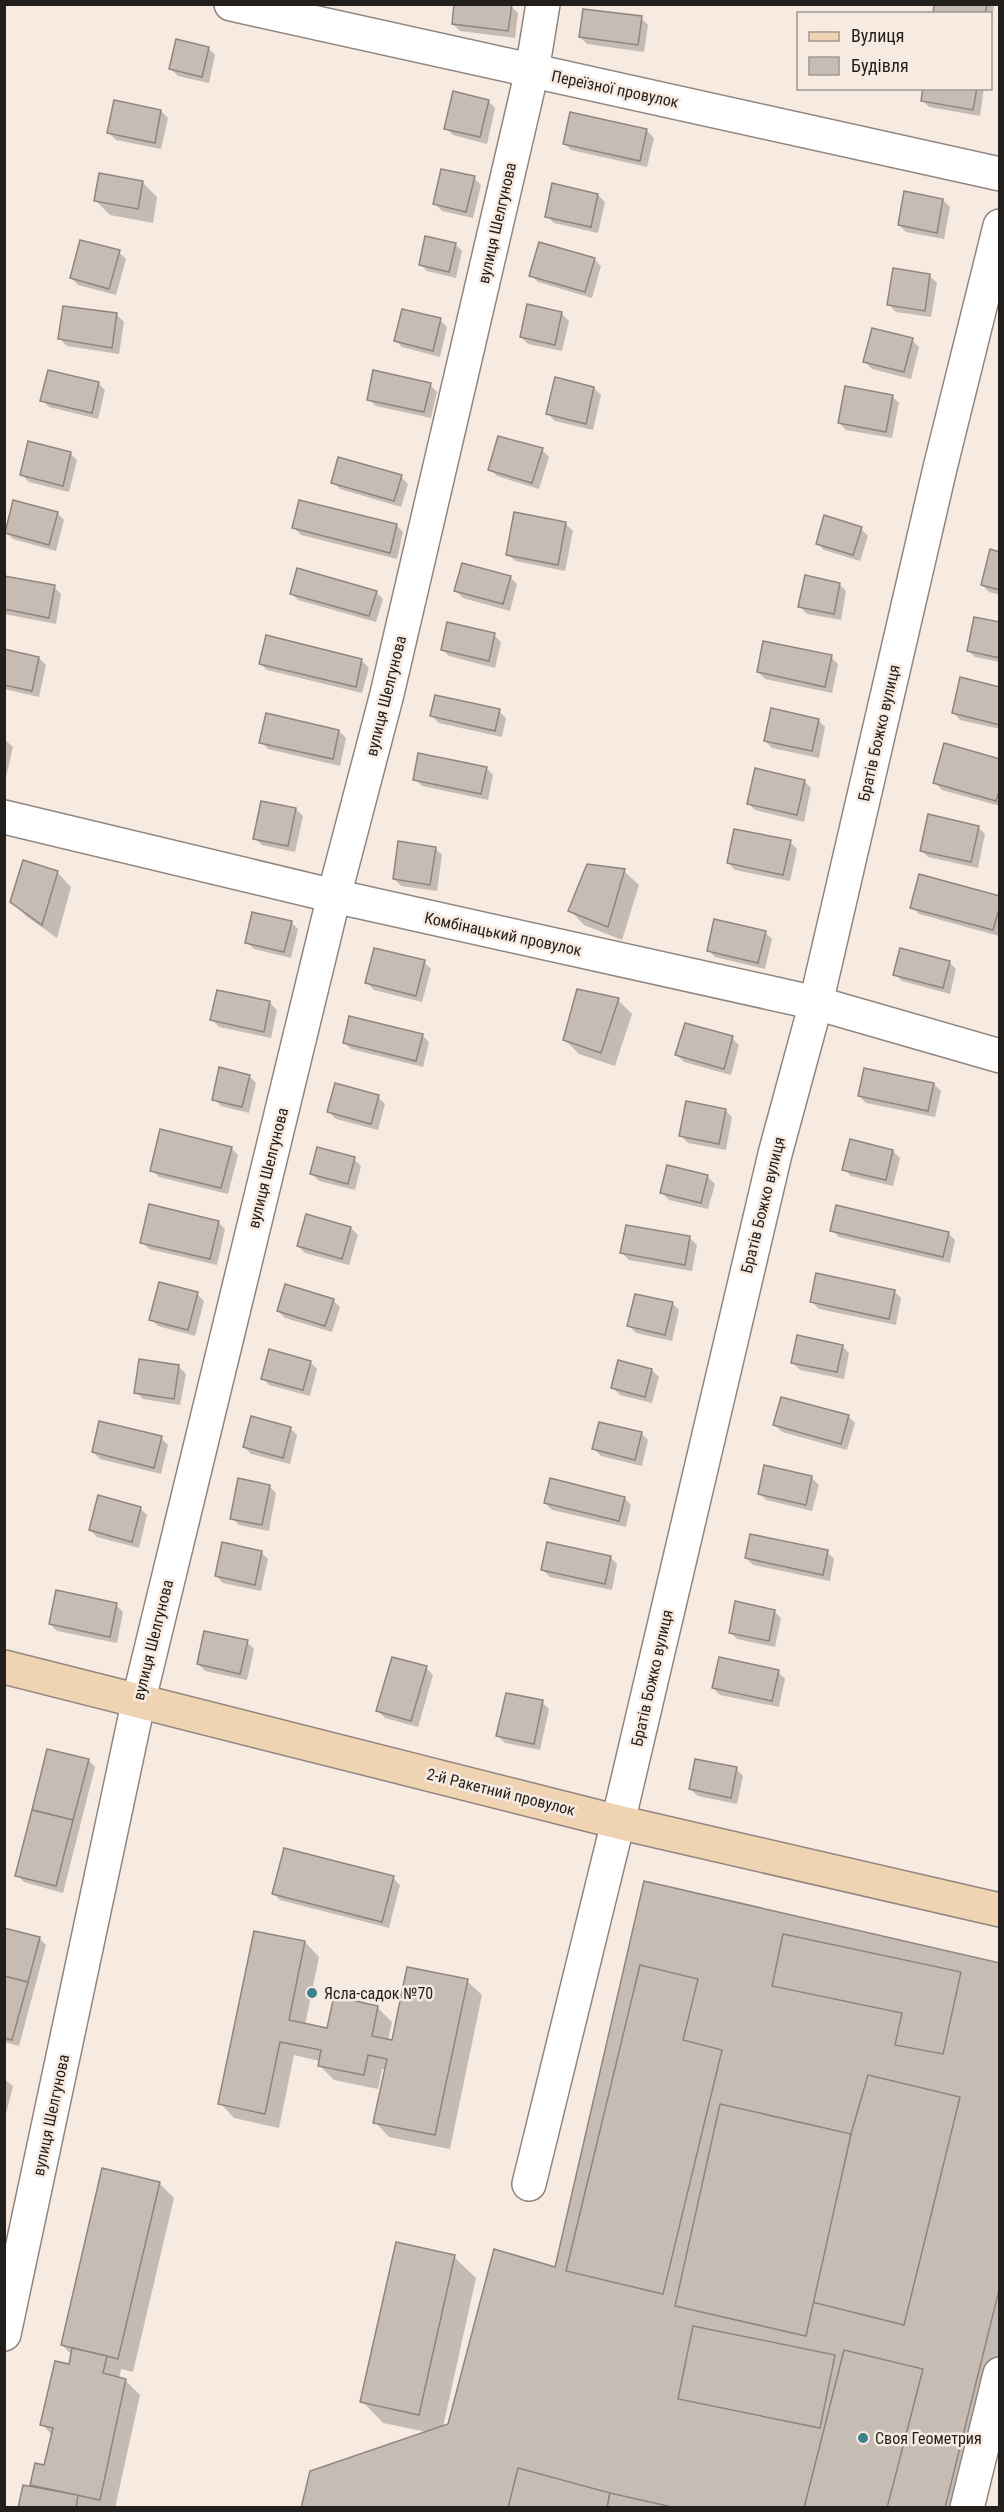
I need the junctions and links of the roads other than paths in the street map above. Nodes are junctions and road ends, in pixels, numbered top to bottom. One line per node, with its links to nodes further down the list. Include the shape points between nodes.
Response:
1 (231, 4): 3 (street, Переїзної провулок)
2 (543, 4): 3 (street, вулиця Шелгунова)
3 (532, 71): 4 (street, Переїзної провулок); 7 (street, вулиця Шелгунова, via 387,694)
4 (999, 174)
5 (999, 226): 8 (street, Братів Божко вулиця)
6 (4, 817): 7 (street, Комбінацький провулок)
7 (334, 896): 8 (street, Комбінацький провулок); 11 (street, вулиця Шелгунова)
8 (816, 1003): 9 (street, Комбінацький провулок); 12 (street, Братів Божко вулиця, via 775,1154)
9 (999, 1056)
10 (4, 1667): 11 (street, 2-й Ракетний провулок)
11 (139, 1699): 12 (street, 2-й Ракетний провулок); 15 (street, вулиця Шелгунова)
12 (618, 1822): 13 (street, 2-й Ракетний провулок); 14 (street, Братів Божко вулиця)
13 (999, 1910)
14 (529, 2184)
15 (4, 2334)
16 (999, 2373): 17 (street)
17 (967, 2508)

